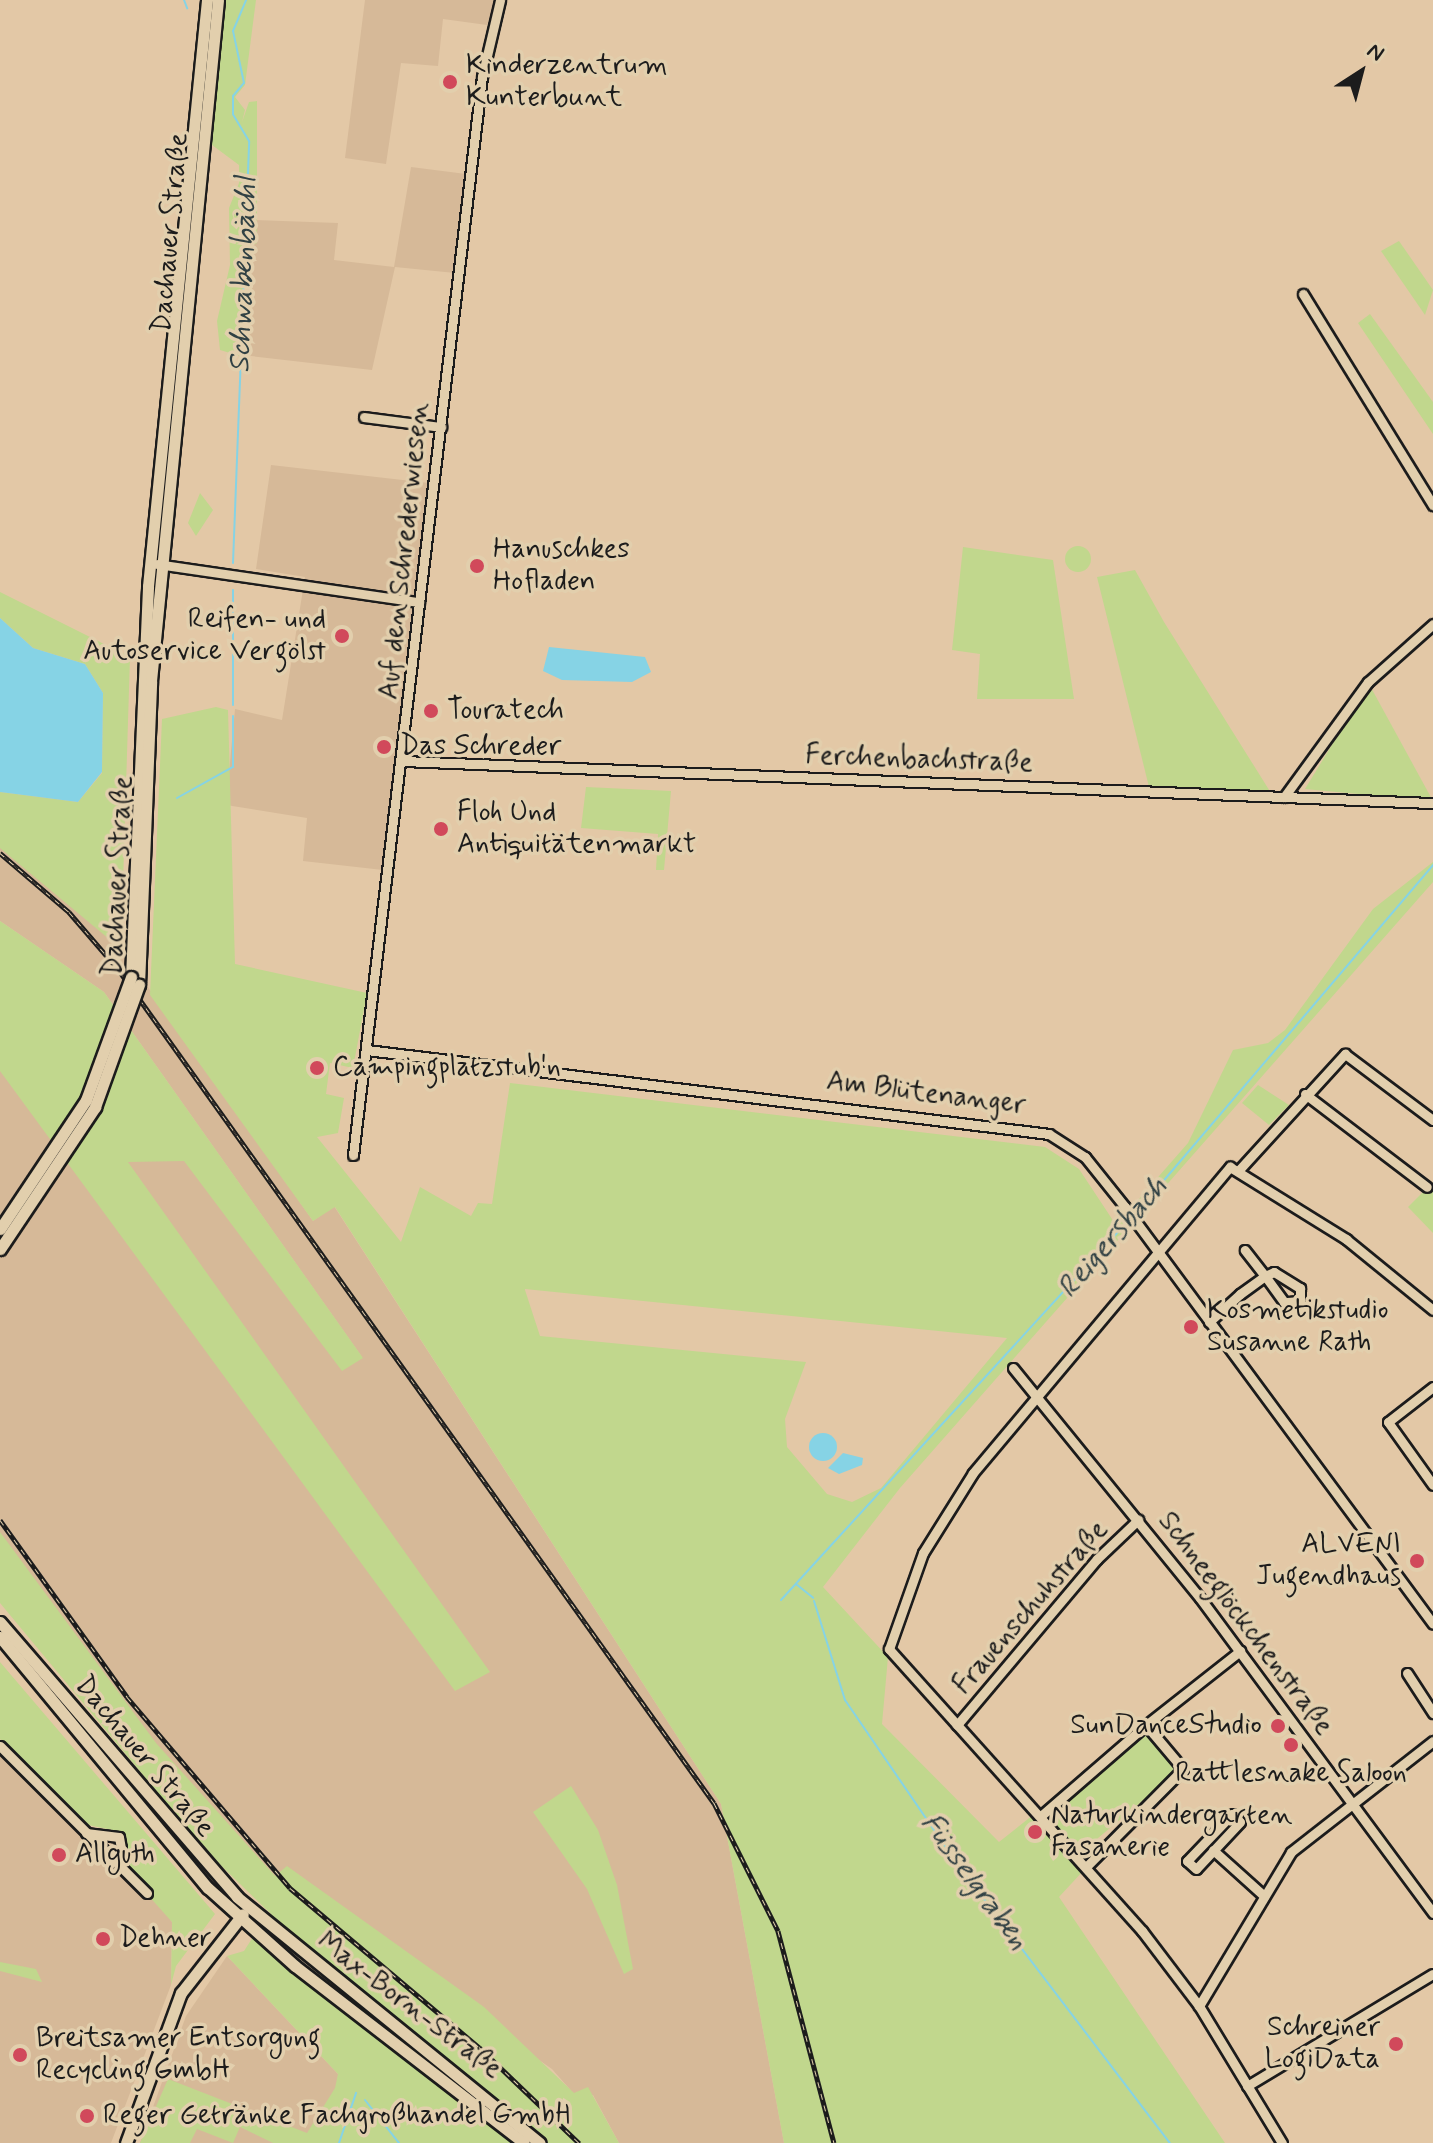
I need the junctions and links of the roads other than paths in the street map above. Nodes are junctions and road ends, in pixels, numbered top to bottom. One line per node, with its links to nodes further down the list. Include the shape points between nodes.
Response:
1 (207, 0): 8 (main road, Dachauer Straße)
2 (218, 0): 9 (main road, Dachauer Straße)
3 (500, 0): 6 (street, Auf den Schrederwiesen, via 482,77)
4 (1303, 294): 7 (street)
5 (364, 417): 6 (street)
6 (441, 427): 10 (street, Auf den Schrederwiesen)
7 (1433, 505)
8 (150, 563): 9 (street); 17 (main road, Dachauer Straße)
9 (163, 565): 10 (street); 17 (main road, Dachauer Straße)
10 (419, 602): 12 (street, Auf den Schrederwiesen)
11 (1433, 624): 13 (street, via 1368,682)
12 (403, 761): 14 (street, Ferchenbachstraße); 19 (street, Auf den Schrederwiesen)
13 (1299, 784): 14 (street); 15 (street)
14 (1284, 797): 15 (street, Ferchenbachstraße)
15 (1306, 797): 16 (street, Ferchenbachstraße)
16 (1433, 803)
17 (143, 838): 18 (main road, Dachauer Straße)
18 (135, 981): 25 (main road, Dachauer Straße, bridge, via 86,1100); 26 (main road, Dachauer Straße, bridge, via 95,1107)
19 (367, 1050): 22 (street, Auf den Schrederwiesen); 28 (street, Am Blütenanger, via 1017,1125 1085,1157)
20 (1305, 1094): 21 (street, via 1338,1057 1352,1057); 23 (street); 24 (street)
21 (1433, 1120)
22 (353, 1155)
23 (1238, 1171): 28 (street, via 1230,1167); 29 (street, via 1346,1239)
24 (1427, 1187)
25 (0, 1229)
26 (0, 1249)
27 (1245, 1250): 30 (street, via 1265,1276)
28 (1157, 1251): 30 (street, Am Blütenanger); 33 (street)
29 (1433, 1310)
30 (1209, 1322): 36 (street, Am Blütenanger)
31 (1013, 1368): 33 (street, Schneeglöckchenstraße)
32 (1433, 1387): 34 (street, via 1388,1422)
33 (1034, 1394): 35 (street, Schneeglöckchenstraße); 43 (street, via 923,1553 889,1649)
34 (1433, 1485)
35 (1138, 1520): 40 (street, Schneeglöckchenstraße); 43 (street, Frauenschuhstraße, via 1097,1559)
36 (1429, 1611): 38 (street, Am Blütenanger)
37 (0, 1622): 55 (main road, Dachauer Straße)
38 (1433, 1624)
39 (0, 1637): 55 (main road, Dachauer Straße, via 188,1866)
40 (1240, 1651): 44 (street); 47 (street, Schneeglöckchenstraße)
41 (1407, 1673): 42 (street)
42 (1433, 1713)
43 (957, 1725): 48 (street)
44 (1146, 1725): 48 (street); 52 (street, via 1183,1769)
45 (1433, 1741): 47 (street)
46 (0, 1746): 49 (street)
47 (1353, 1802): 54 (street, via 1299,1844); 56 (street, Schneeglöckchenstraße)
48 (1042, 1815): 52 (street)
49 (86, 1833): 51 (street); 51 (street, via 119,1837 121,1848)
50 (1213, 1850): 50 (street, via 1240,1822 1232,1814 1187,1861 1196,1869); 54 (street)
51 (107, 1855): 53 (street)
52 (1088, 1865): 58 (street)
53 (147, 1893)
54 (1264, 1896): 58 (street)
55 (244, 1912): 60 (main road, via 181,1993); 61 (main road, Max-Born-Straße); 62 (main road, Max-Born-Straße)
56 (1433, 1913)
57 (1433, 1974): 59 (street)
58 (1199, 2006): 59 (street)
59 (1247, 2086): 63 (street)
60 (126, 2143)
61 (524, 2143)
62 (540, 2143)
63 (1282, 2143)

